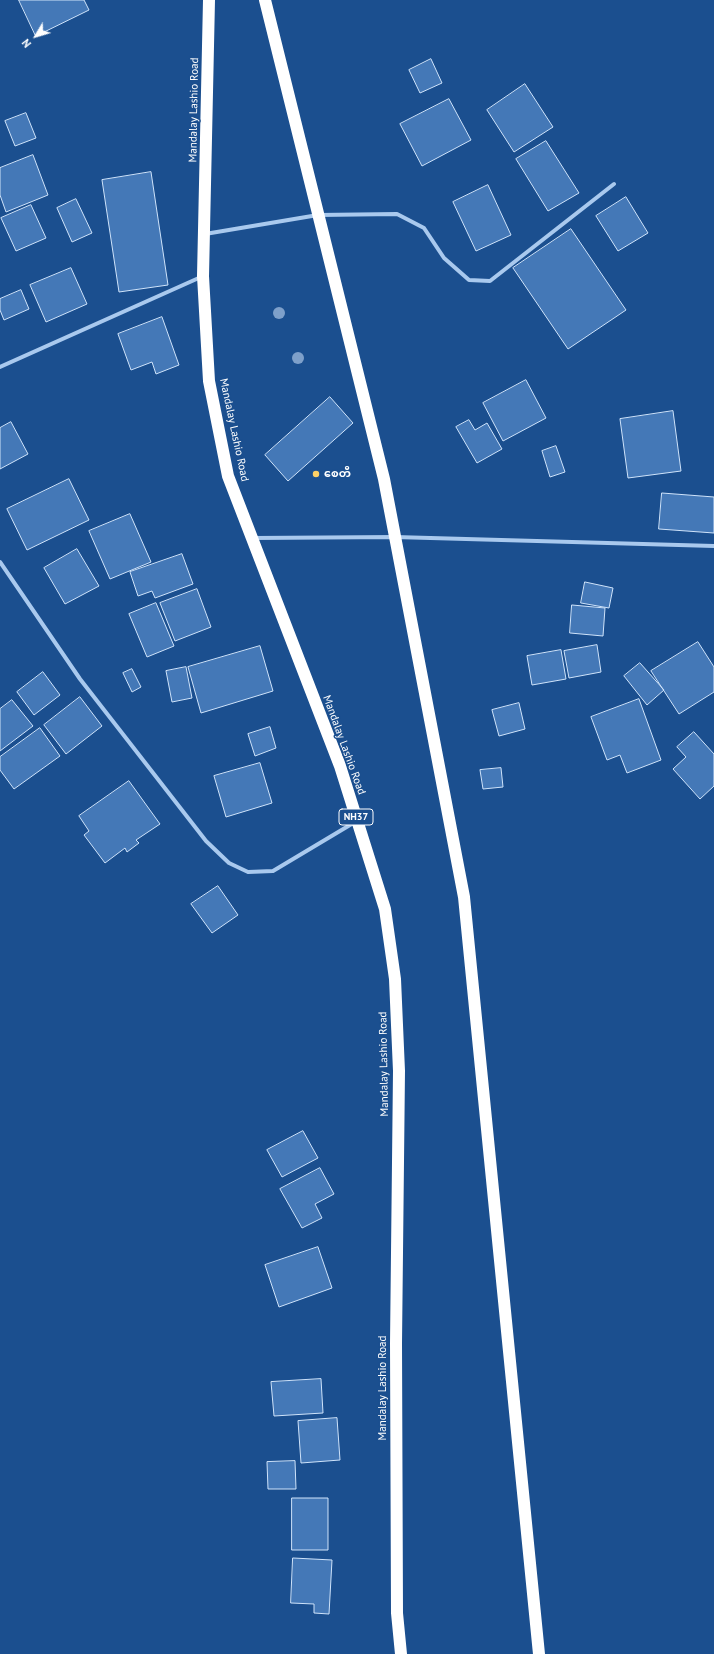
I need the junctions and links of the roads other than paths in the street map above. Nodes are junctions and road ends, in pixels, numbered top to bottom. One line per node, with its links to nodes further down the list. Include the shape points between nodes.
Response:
1 (209, 0): 5 (highway, Mandalay Lashio Road / NH37)
2 (265, 0): 4 (highway)
3 (614, 184): 4 (street, via 490,281 469,280 444,258 424,228 398,214)
4 (318, 215): 5 (street); 8 (highway, via 384,479)
5 (205, 234): 6 (highway, Mandalay Lashio Road / NH37)
6 (203, 276): 7 (street); 9 (highway, Mandalay Lashio Road / NH37, via 209,381 228,476)
7 (0, 367)
8 (395, 537): 9 (street); 10 (street); 14 (highway, via 464,897)
9 (252, 538): 12 (highway, Mandalay Lashio Road / NH37, via 340,766)
10 (714, 546)
11 (0, 562): 12 (street, via 80,679 206,841 229,863 248,872 273,871)
12 (357, 820): 13 (highway, Mandalay Lashio Road / NH37, via 385,909 395,979 399,1071 396,1613)
13 (401, 1654)
14 (539, 1654)

